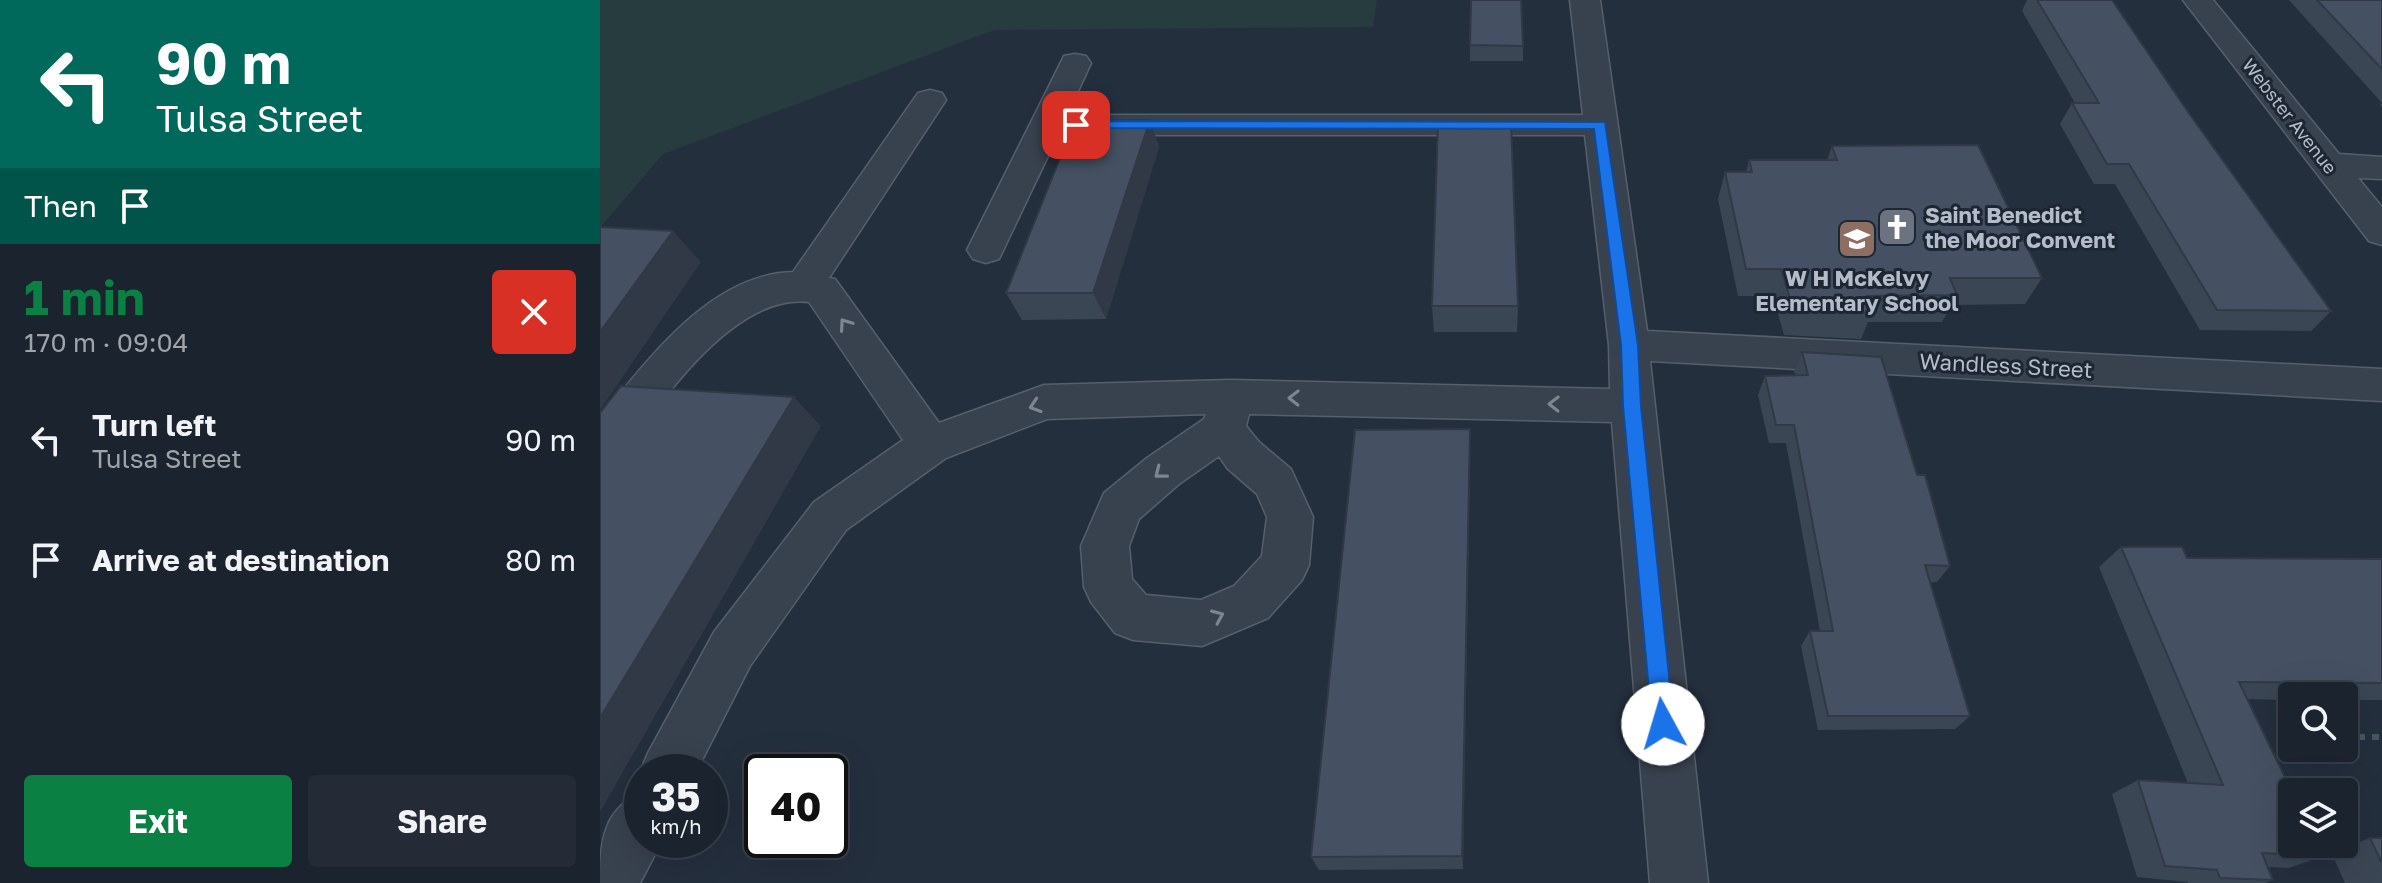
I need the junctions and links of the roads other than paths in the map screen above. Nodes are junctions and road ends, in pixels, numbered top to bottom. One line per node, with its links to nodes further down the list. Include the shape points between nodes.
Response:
1 (1585, 0): 6 (street)
2 (2198, 0): 7 (street, Webster Avenue)
3 (1075, 63): 5 (street)
4 (930, 100): 11 (street)
5 (1045, 125): 6 (street); 10 (street)
6 (1600, 125): 12 (street)
7 (2328, 165): 8 (street); 9 (street, Webster Avenue)
8 (2382, 168)
9 (2382, 232)
10 (986, 250)
11 (805, 284): 15 (street, one-way to 11, via 821,289); 16 (street, via 772,288 713,322)
12 (1629, 345): 13 (street, Wandless Street); 14 (street)
13 (2382, 385)
14 (1632, 406): 15 (street, one-way to 15, via 1228,413 1044,402); 18 (street)
15 (930, 445): 17 (street, via 830,516 732,649)
16 (600, 450)
17 (677, 754)
18 (1679, 883)

